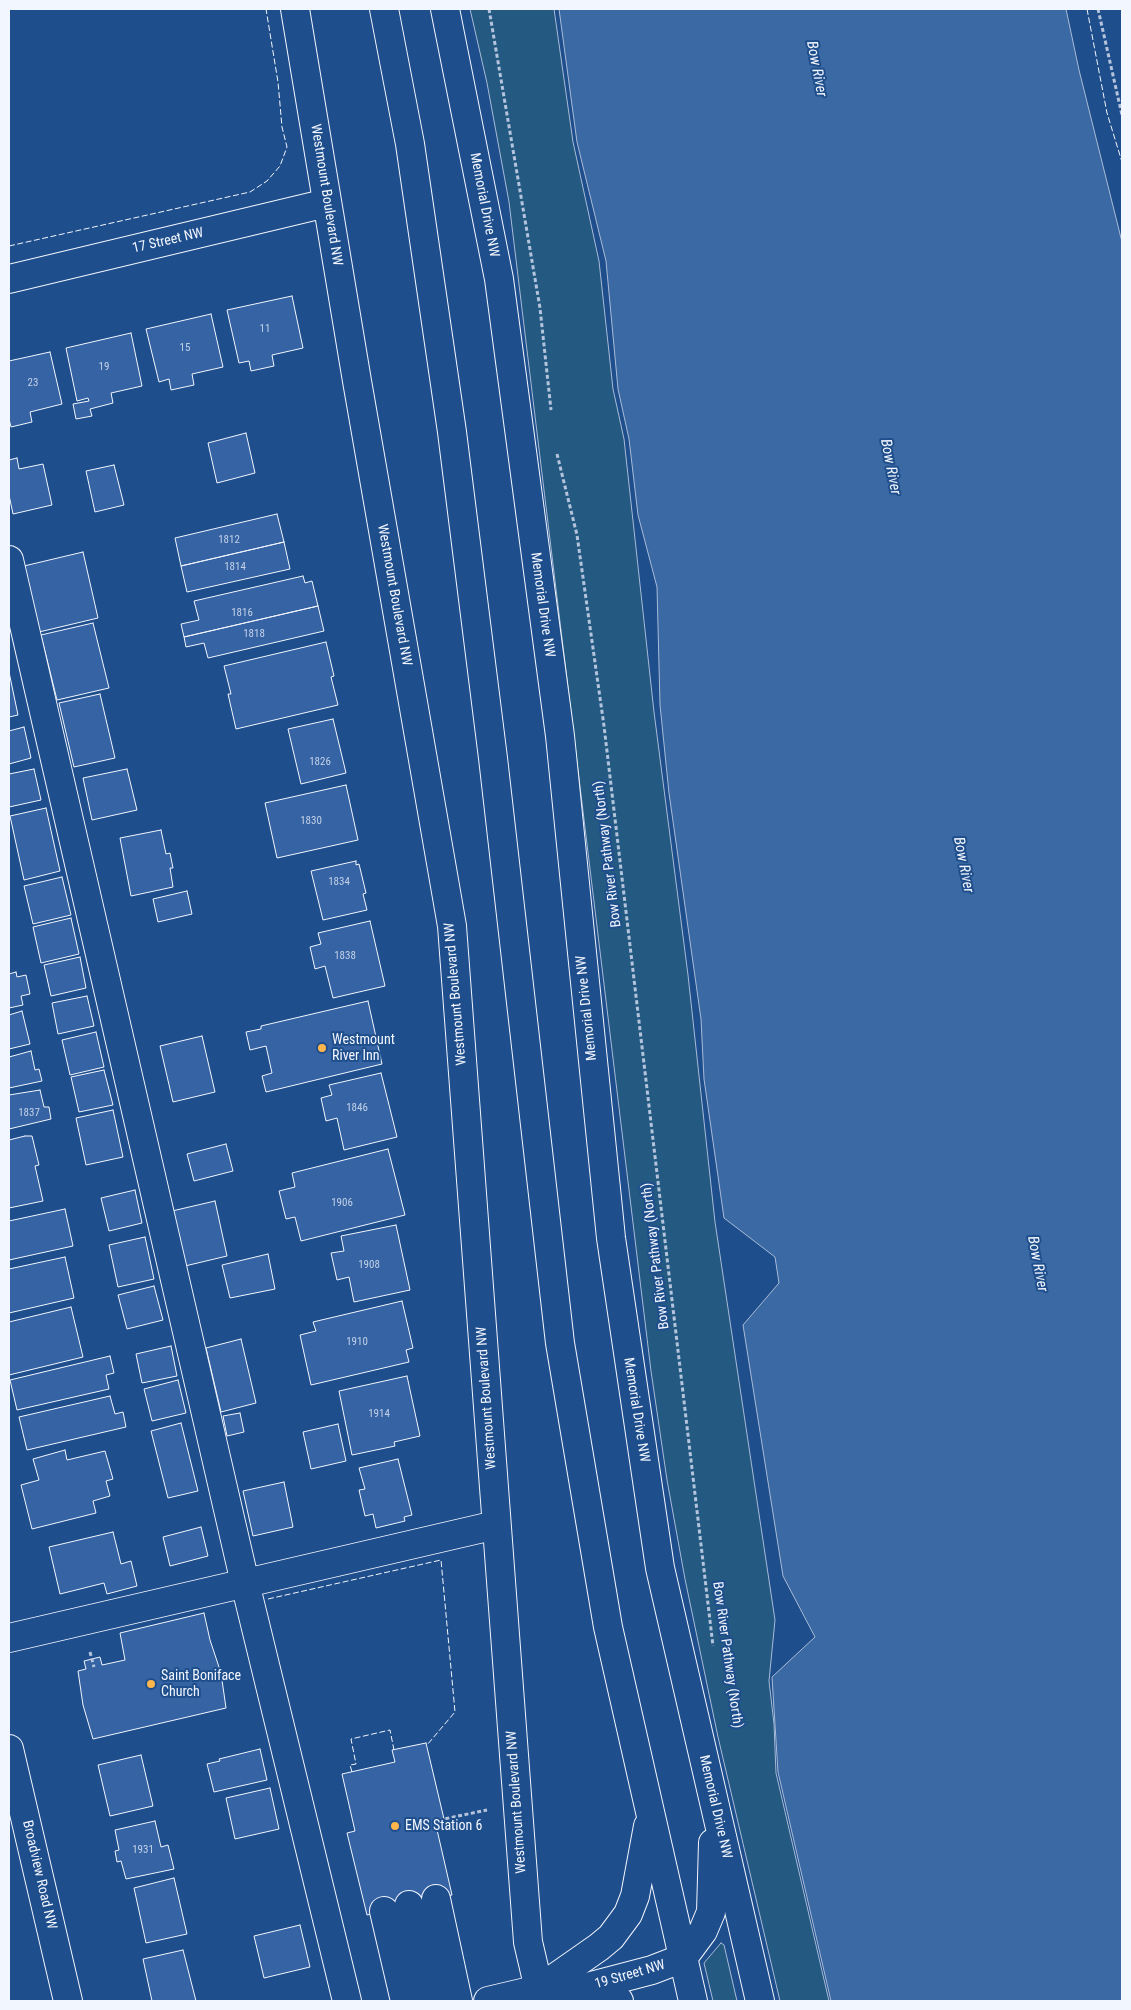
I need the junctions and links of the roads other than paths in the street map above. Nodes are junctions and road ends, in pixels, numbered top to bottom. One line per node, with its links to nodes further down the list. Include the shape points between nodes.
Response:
1 (296, 9): 4 (main road, Westmount Boulevard NW)
2 (384, 9): 12 (main road, via 410,144 452,432 560,1343 608,1627)
3 (445, 9): 11 (main road, Memorial Drive NW, via 499,279 560,736 615,1267 660,1568)
4 (327, 203): 5 (main road, 17 Street NW); 7 (main road, Westmount Boulevard NW, via 452,926)
5 (9, 279)
6 (9, 560): 8 (main road)
7 (496, 1525): 8 (main road); 15 (main road, Westmount Boulevard NW, via 528,1942)
8 (245, 1583): 9 (main road); 18 (main road)
9 (9, 1638)
10 (9, 1749): 17 (main road, Broadview Road NW)
11 (715, 1807): 14 (main road, via 711,1912 703,1931); 25 (main road, Memorial Drive NW)
12 (650, 1815): 14 (main road); 15 (main road, via 635,1896 628,1914 611,1937)
13 (436, 1899): 21 (main road)
14 (683, 1958): 16 (main road, 19 Street NW); 24 (main road)
15 (539, 1989): 16 (main road, 19 Street NW); 22 (main road, 19 Street NW)
16 (572, 1992): 23 (main road)
17 (68, 2001)
18 (347, 2001)
19 (405, 2001): 20 (main road, via 397,1908)
20 (430, 2001)
21 (458, 2001)
22 (488, 2001)
23 (620, 2001)
24 (693, 2001)
25 (760, 2001)

